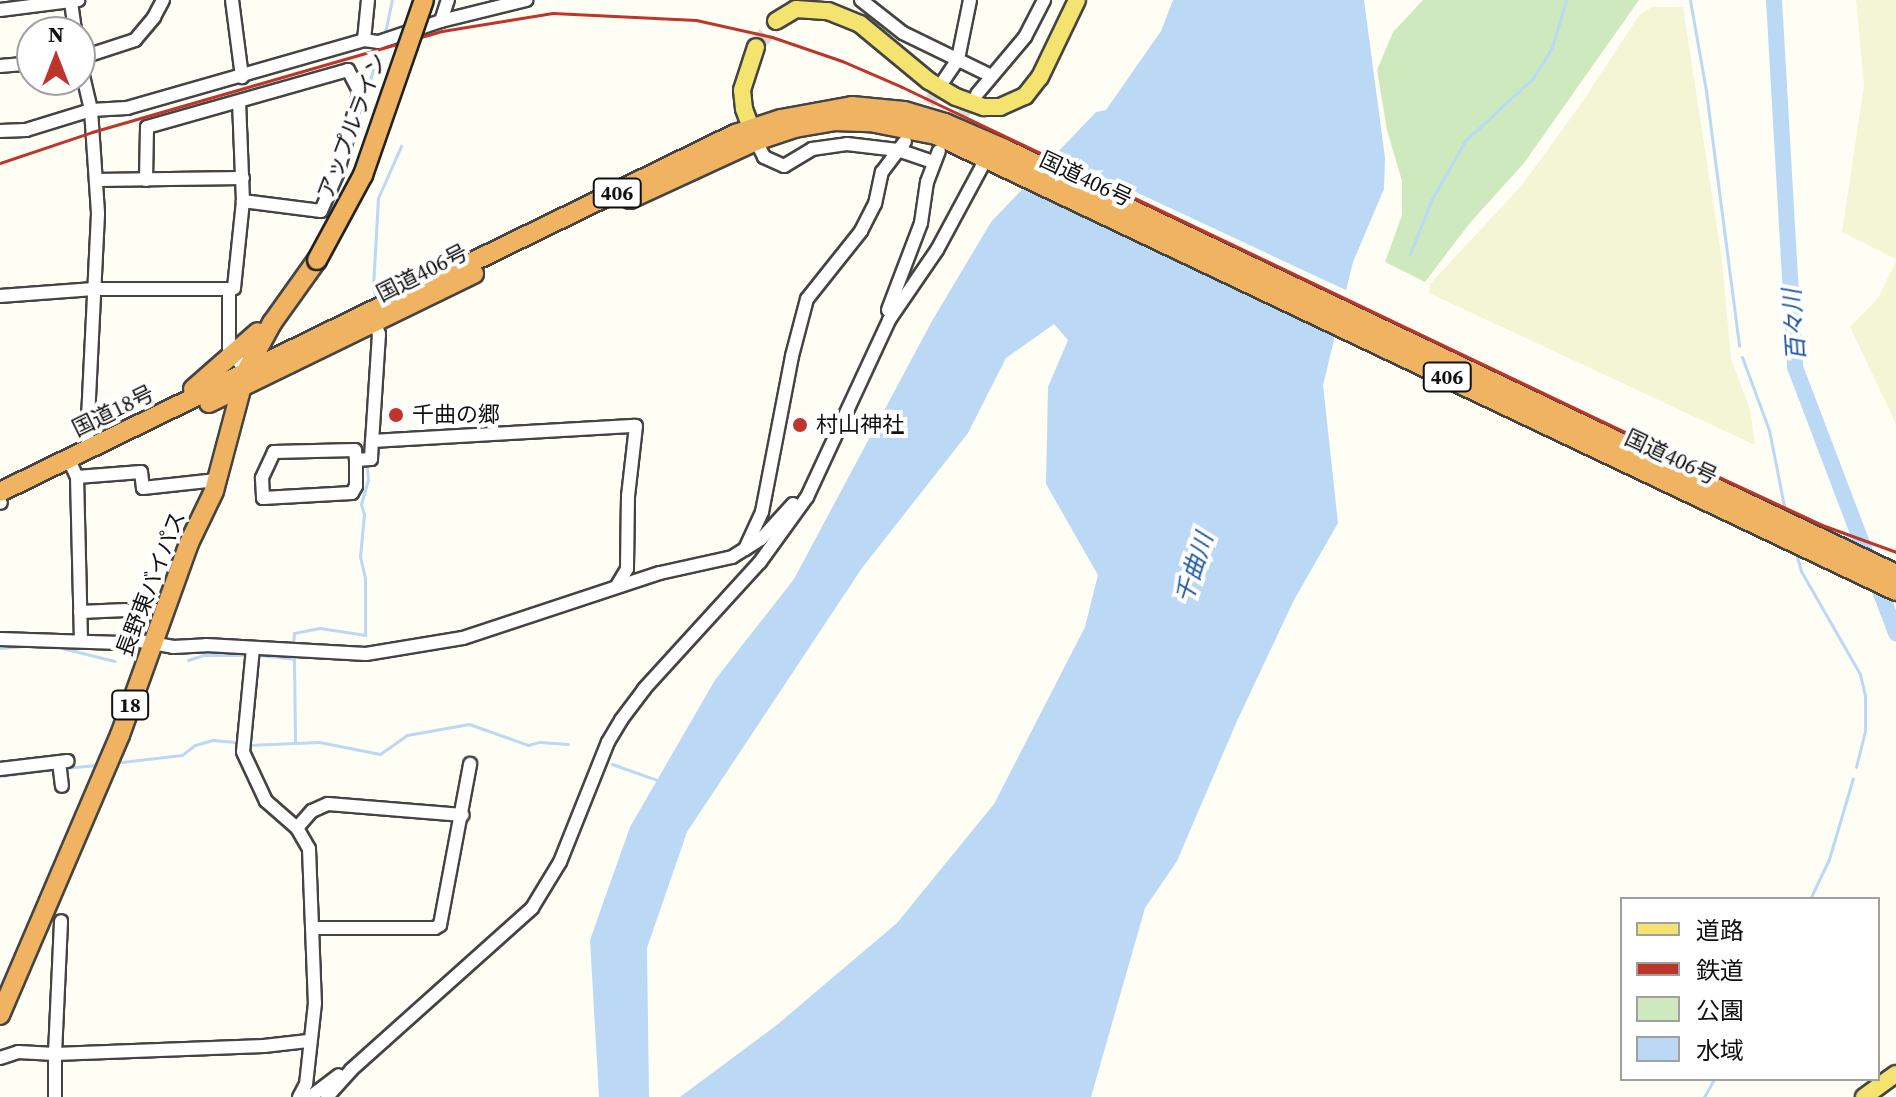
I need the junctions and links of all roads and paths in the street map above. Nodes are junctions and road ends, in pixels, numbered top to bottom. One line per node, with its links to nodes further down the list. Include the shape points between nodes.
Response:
1 (163, 0): 18 (street, via 135,40)
2 (232, 0): 21 (street)
3 (368, 0): 16 (street)
4 (424, 0): 39 (highway, アップルライン / 18, bridge, via 363,175 317,260)
5 (448, 0): 14 (street)
6 (526, 0): 14 (street)
7 (861, 0): 19 (street, via 903,33)
8 (970, 0): 19 (street)
9 (1044, 0): 20 (street, via 1025,37)
10 (1077, 0): 15 (main road, via 1040,77 1025,96 1000,107 956,97 860,24 828,11 796,9)
11 (74, 1): 12 (street)
12 (18, 4): 13 (street)
13 (0, 10)
14 (441, 21): 16 (street, via 379,42)
15 (776, 21)
16 (364, 40): 21 (street)
17 (756, 47): 28 (main road, via 742,90)
18 (96, 55)
19 (958, 59): 20 (street); 22 (street)
20 (991, 76): 23 (street)
21 (242, 77): 26 (street, via 127,108)
22 (944, 80)
23 (977, 94)
24 (88, 96): 26 (street)
25 (239, 102): 31 (street); 33 (street, via 147,127); 34 (street, via 348,70 359,91 337,174 321,211)
26 (91, 110): 27 (street, via 26,130); 32 (street)
27 (0, 131)
28 (753, 135): 29 (street, via 764,157 784,166 831,145); 30 (highway, 国道406号 / 406, via 815,124 870,122 936,135); 38 (highway, 国道406号 / 406)
29 (901, 146): 40 (street, via 936,156 921,223 886,313); 53 (street, via 882,172 875,204 861,231 807,299 762,512)
30 (996, 156): 40 (street); 54 (highway, 国道406号 / 406); 56 (highway, 国道406号 / 406)
31 (243, 178): 33 (street); 34 (street)
32 (96, 180): 33 (street); 35 (street)
33 (146, 180)
34 (243, 201): 36 (street, via 234,288)
35 (94, 289): 36 (street); 37 (street); 46 (street, via 87,438)
36 (229, 289): 42 (street, via 227,340)
37 (0, 296)
38 (373, 316): 41 (highway, 国道406号 / 406); 43 (highway, 国道406号 / 406); 45 (street, via 379,334)
39 (274, 319): 41 (highway, via 283,337); 42 (highway); 43 (highway, アップルライン / 18)
40 (889, 320): 51 (street)
41 (304, 342): 43 (highway, 国道406号 / 406)
42 (235, 355): 43 (street); 44 (highway)
43 (244, 379): 44 (highway, 国道18号); 48 (highway, 国道18号); 49 (highway, 長野東バイパス / 18)
44 (138, 426): 46 (highway, 国道18号)
45 (372, 441): 47 (street, via 371,459); 55 (street, via 636,426 627,569)
46 (91, 448): 48 (highway, 国道18号)
47 (356, 460): 47 (street, via 352,493 263,498 262,478 274,452 355,450)
48 (73, 468): 49 (street, via 141,472 143,488); 50 (highway, 国道18号); 52 (highway, 国道18号); 58 (street)
49 (217, 480): 61 (highway, 長野東バイパス / 18)
50 (0, 492)
51 (807, 497): 53 (street); 74 (street, via 760,562 621,720 560,862 532,908)
52 (0, 502)
53 (745, 549): 55 (street, via 732,557)
54 (1896, 574)
55 (616, 587): 62 (street, via 463,638 409,648 341,654)
56 (1896, 591)
57 (126, 610): 58 (street)
58 (80, 612): 60 (street)
59 (0, 639): 60 (street)
60 (81, 641): 61 (street)
61 (153, 643): 62 (street); 70 (highway, 長野東バイパス / 18, via 120,735)
62 (253, 648): 67 (street, via 243,742 266,801)
63 (470, 764): 66 (street)
64 (0, 769): 65 (street)
65 (62, 771)
66 (463, 815): 67 (street, via 328,804 312,811); 69 (street, via 440,925)
67 (297, 828): 69 (street, via 309,849)
68 (61, 921): 72 (street)
69 (314, 928): 71 (street, via 315,1003)
70 (0, 1015)
71 (308, 1041): 72 (street); 77 (street, via 306,1084)
72 (55, 1054): 73 (street, via 18,1052); 76 (street)
73 (0, 1058)
74 (351, 1070): 78 (street); 79 (street)
75 (1896, 1074): 80 (main road)
76 (55, 1097)
77 (299, 1097)
78 (310, 1097)
79 (327, 1097)
80 (1864, 1097)

